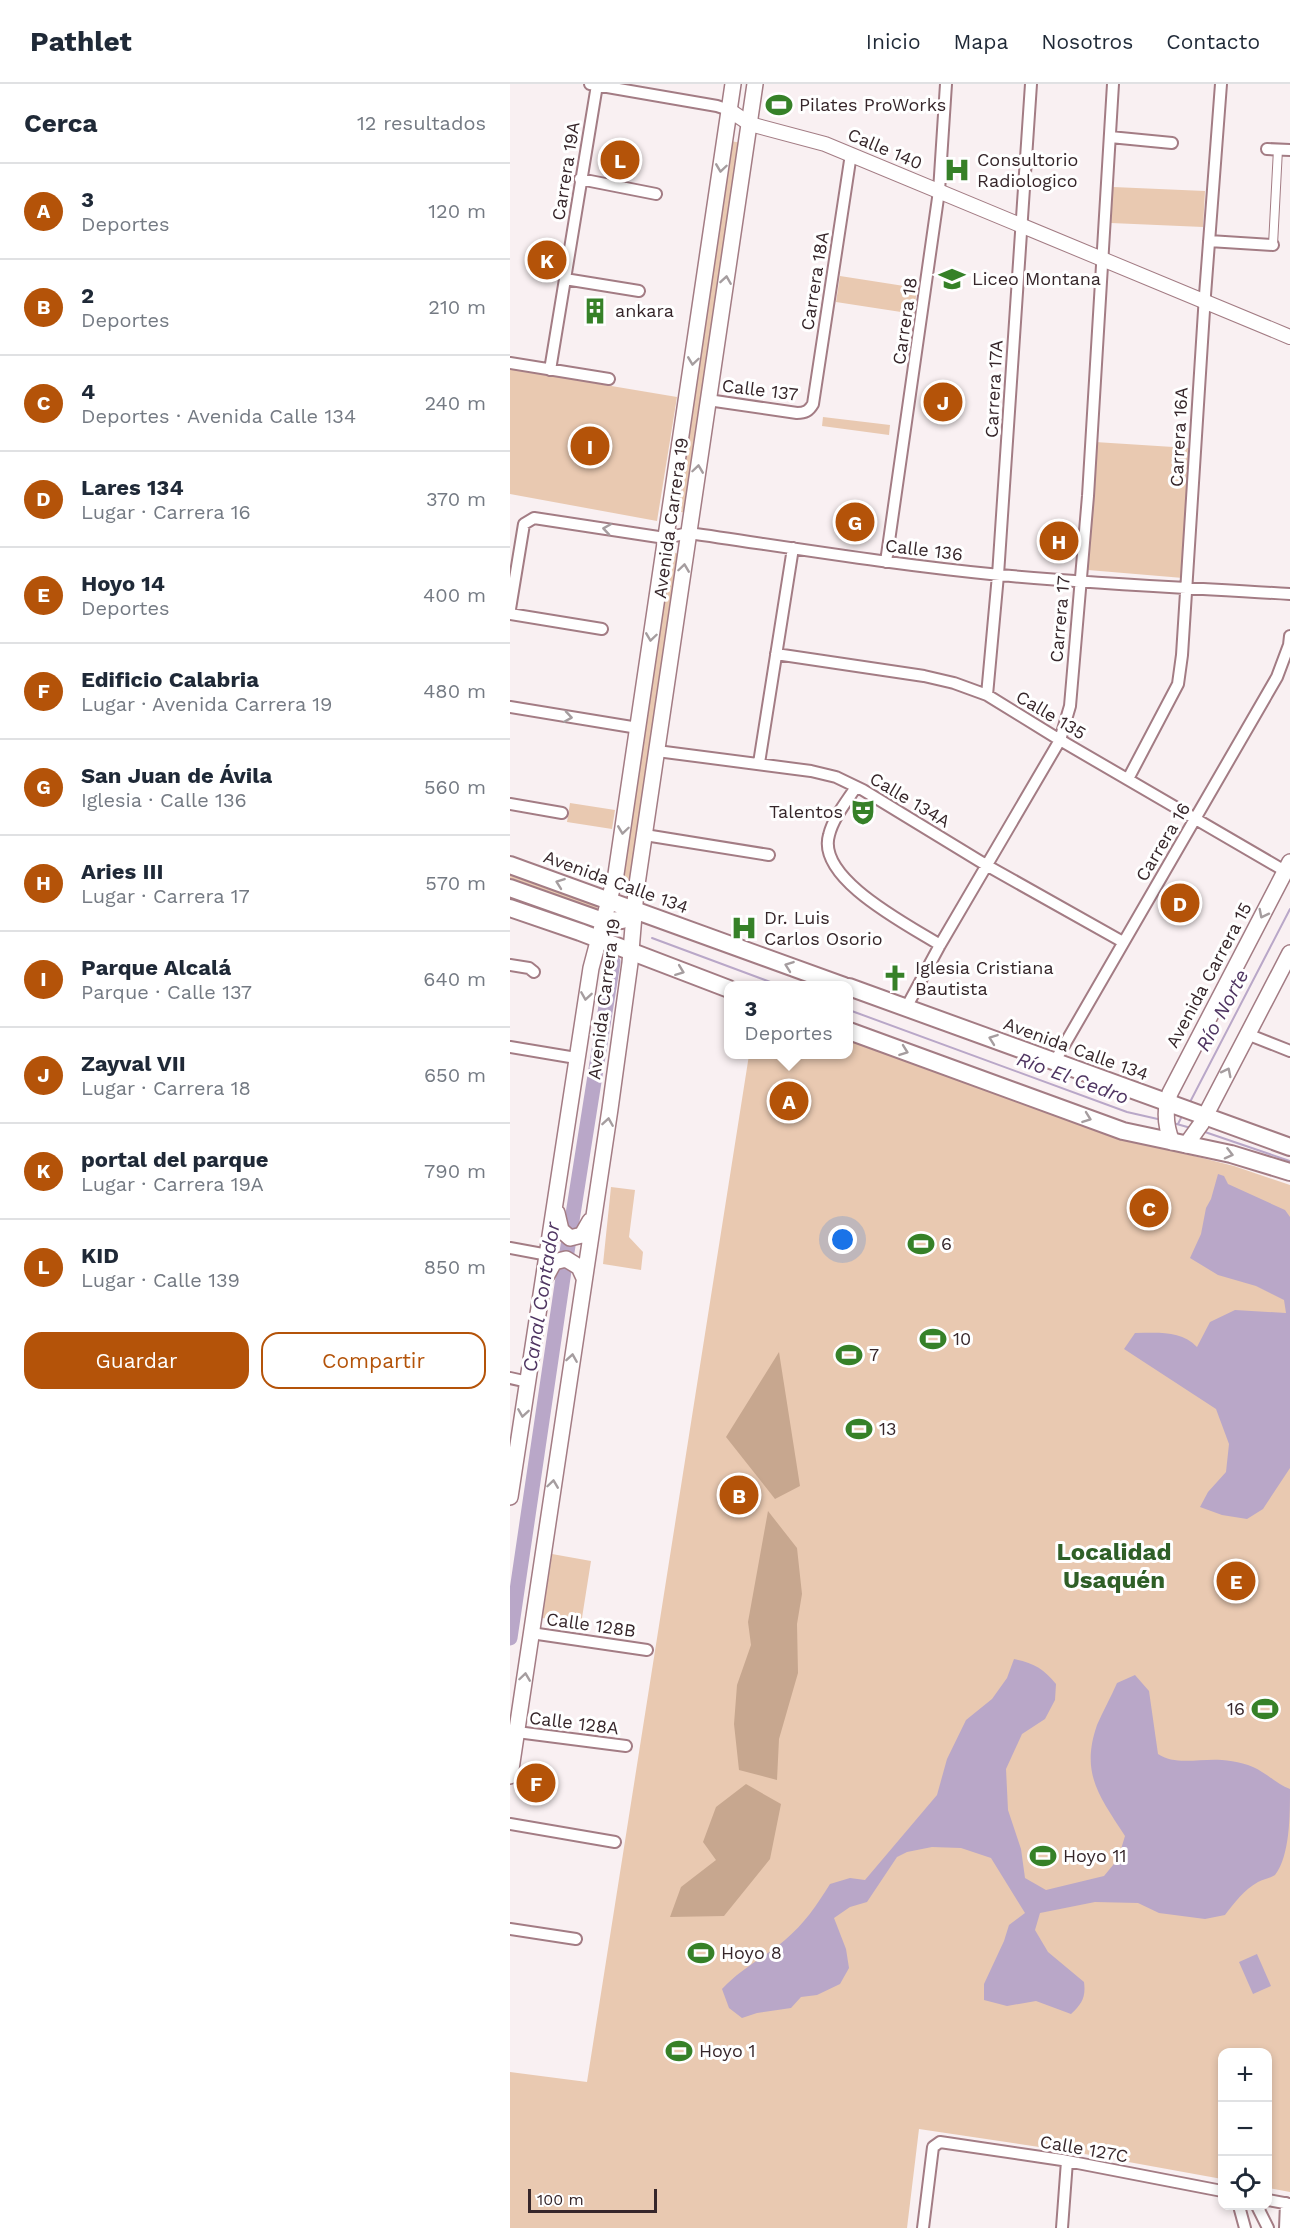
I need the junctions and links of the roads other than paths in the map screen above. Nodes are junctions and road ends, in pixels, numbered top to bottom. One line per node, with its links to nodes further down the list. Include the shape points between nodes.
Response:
1 (733, 84): 8 (main road, Avenida Carrera 19)
2 (755, 84): 9 (main road, Avenida Carrera 19)
3 (946, 84): 16 (street, Carrera 18)
4 (1031, 84): 18 (street, Carrera 17A)
5 (1113, 84): 10 (street, Carrera 17)
6 (1221, 84): 19 (street, Carrera 16A)
7 (594, 85): 8 (street, Calle 140); 15 (street, Carrera 19A)
8 (729, 110): 9 (street, Calle 140); 32 (main road, Avenida Carrera 19, one-way to 32)
9 (750, 124): 14 (street, Calle 140); 29 (main road, Avenida Carrera 19, one-way to 9)
10 (1110, 137): 11 (street); 21 (street, Carrera 17)
11 (1172, 142)
12 (1267, 149): 13 (street)
13 (1284, 150): 20 (street)
14 (851, 154): 16 (street, Calle 140); 30 (street, Carrera 18A, via 813,404)
15 (580, 179): 17 (street); 22 (street, Carrera 19A)
16 (939, 191): 18 (street, Calle 140); 34 (street, Carrera 18)
17 (656, 194)
18 (1020, 225): 21 (street, Calle 140); 35 (street, Carrera 17A)
19 (1209, 241): 20 (street); 24 (street, Carrera 16A)
20 (1273, 245)
21 (1104, 260): 24 (street, Calle 140); 36 (street, Carrera 17)
22 (565, 279): 23 (street); 27 (street, Carrera 19A)
23 (639, 291)
24 (1204, 302): 25 (street, Calle 140); 37 (street, Carrera 16A)
25 (1290, 337)
26 (510, 363): 27 (street)
27 (550, 370): 28 (street)
28 (609, 379)
29 (708, 400): 30 (street, Calle 137); 31 (main road, Avenida Carrera 19, one-way to 29)
30 (807, 412)
31 (689, 533): 32 (street, Calle 136); 33 (street, Calle 136); 48 (main road, Avenida Carrera 19, one-way to 31)
32 (665, 538): 39 (street, Calle 136, one-way to 39, via 534,518 524,524); 46 (main road, Avenida Carrera 19, one-way to 46)
33 (793, 548): 34 (street, Calle 136); 43 (street)
34 (886, 562): 35 (street, Calle 136)
35 (998, 575): 36 (street, Calle 136); 44 (street, Carrera 17A)
36 (1080, 582): 37 (street, Calle 136); 47 (street, Carrera 17, via 1070,706)
37 (1186, 588): 38 (street, Calle 136); 50 (street, Carrera 16A, via 1178,684)
38 (1290, 594)
39 (510, 609)
40 (510, 614): 41 (street)
41 (602, 628)
42 (1290, 636): 54 (street, Carrera 16, via 1277,677)
43 (776, 654): 44 (street, Calle 135, via 924,676); 49 (street)
44 (987, 695): 47 (street, Calle 135)
45 (510, 707): 46 (street, one-way to 46)
46 (638, 728): 61 (main road, Avenida Carrera 19, one-way to 61)
47 (1060, 740): 50 (street, Calle 135); 58 (street, Carrera 17)
48 (657, 751): 49 (street, Calle 134A); 55 (main road, Avenida Carrera 19)
49 (759, 763): 51 (street, Calle 134A, via 836,777)
50 (1128, 779): 54 (street, Calle 135)
51 (856, 787): 58 (street, Calle 134A); 67 (street, via 829,834 831,861 856,891)
52 (510, 804): 53 (street)
53 (562, 813)
54 (1197, 818): 59 (street, Calle 135); 66 (street, Carrera 16)
55 (645, 835): 56 (street); 63 (main road, Avenida Carrera 19)
56 (769, 855)
57 (510, 865): 61 (main road, Avenida Calle 134, one-way to 57)
58 (986, 865): 66 (street, Calle 134A); 67 (street, Carrera 17)
59 (1288, 866): 82 (main road, Avenida Carrera 15, one-way to 82, via 1170,1092)
60 (510, 888): 64 (main road)
61 (609, 901): 63 (main road, Avenida Calle 134); 64 (main road, Avenida Carrera 19)
62 (510, 908): 65 (main road)
63 (634, 910): 64 (main road, via 622,920); 68 (main road, Avenida Carrera 19); 72 (main road, Avenida Calle 134, one-way to 63)
64 (603, 921): 65 (main road, Avenida Carrera 19)
65 (597, 939): 68 (main road); 80 (main road, Avenida Carrera 19, one-way to 80)
66 (1123, 942): 81 (street, Carrera 16)
67 (940, 945): 75 (street, Carrera 17)
68 (632, 952): 73 (main road, one-way to 73); 88 (main road, Avenida Carrera 19, one-way to 68)
69 (1290, 953): 77 (main road)
70 (510, 964): 71 (street)
71 (534, 972)
72 (830, 981)
73 (724, 987)
74 (853, 988): 75 (main road, Avenida Calle 134)
75 (906, 1008): 81 (main road, Avenida Calle 134, one-way to 75)
76 (853, 1032): 84 (main road, one-way to 84, via 1123,1131)
77 (1247, 1034): 79 (street); 83 (main road, one-way to 77)
78 (510, 1047): 80 (street)
79 (1290, 1051)
80 (576, 1058): 87 (main road, Avenida Carrera 19)
81 (1055, 1061): 82 (main road, Avenida Calle 134)
82 (1169, 1107): 83 (main road, Avenida Calle 134); 84 (main road, Avenida Carrera 15)
83 (1200, 1118): 84 (main road); 85 (main road, Avenida Calle 134)
84 (1179, 1139): 86 (main road, one-way to 86)
85 (1290, 1147)
86 (1290, 1172)
87 (556, 1198): 88 (main road, via 561,1230 570,1238 585,1232); 90 (main road, Avenida Carrera 19)
88 (596, 1201): 91 (main road, Avenida Carrera 19)
89 (510, 1248): 90 (street)
90 (551, 1258): 91 (main road, via 571,1260); 93 (main road, Avenida Carrera 19)
91 (582, 1273): 95 (main road, Avenida Carrera 19, one-way to 91)
92 (510, 1378): 93 (street)
93 (528, 1382): 94 (main road, one-way to 94)
94 (510, 1497)
95 (531, 1633): 96 (street, Calle 128B); 97 (main road, Avenida Carrera 19, one-way to 95)
96 (647, 1650)
97 (517, 1732): 98 (street, Calle 128A); 99 (main road, Avenida Carrera 19)
98 (626, 1746)
99 (510, 1776)
100 (510, 1824): 101 (street)
101 (615, 1842)
102 (510, 1929): 103 (street)
103 (576, 1940)
104 (1067, 2161): 105 (street, Calle 127C); 110 (street, Calle 127C, via 940,2142 933,2147); 111 (street)
105 (1218, 2190)
106 (1272, 2201): 107 (street)
107 (1288, 2203): 114 (street)
108 (1240, 2210): 112 (street)
109 (1259, 2210): 113 (street)
110 (923, 2228)
111 (1062, 2228)
112 (1245, 2228)
113 (1268, 2228)
114 (1285, 2228)

